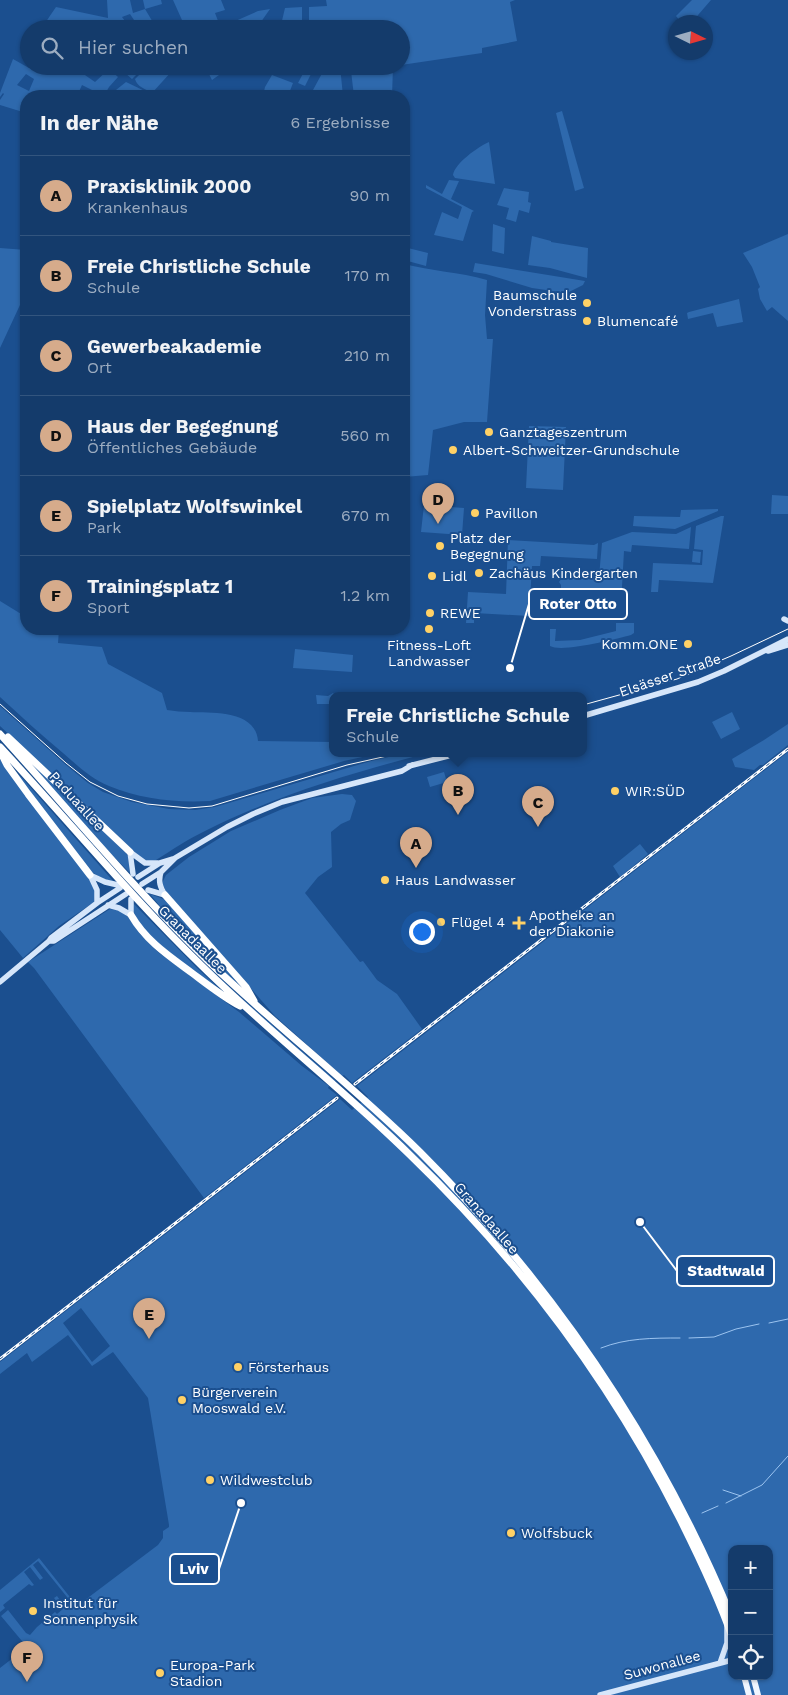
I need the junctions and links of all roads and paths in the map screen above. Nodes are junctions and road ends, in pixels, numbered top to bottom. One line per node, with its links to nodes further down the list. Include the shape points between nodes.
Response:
1 (788, 641): 2 (main road, Elsässer Straße, via 775,644 698,682)
2 (587, 715)
3 (0, 732): 12 (highway); 17 (highway, Paduaallee, via 108,854)
4 (0, 749): 16 (highway, via 7,765); 19 (highway, Paduaallee, via 101,859)
5 (444, 757): 6 (main road)
6 (412, 765): 7 (main road); 8 (main road, via 390,770)
7 (402, 771): 8 (main road); 9 (main road)
8 (382, 776): 10 (main road)
9 (396, 778)
10 (362, 781): 11 (main road); 13 (main road, via 282,802 227,827)
11 (374, 784)
12 (130, 852): 14 (main road, via 145,863); 17 (main road)
13 (175, 858): 14 (main road); 15 (main road)
14 (160, 863): 17 (main road)
15 (161, 872): 17 (main road); 20 (main road, via 160,887)
16 (90, 875): 19 (main road); 21 (main road, via 97,890)
17 (137, 880): 26 (highway, Granadaallee, via 160,913)
18 (148, 890): 20 (main road)
19 (123, 891): 21 (main road); 22 (main road); 23 (main road); 27 (highway, Granadaallee)
20 (165, 895): 26 (highway, via 246,987)
21 (97, 903): 24 (main road)
22 (108, 905): 23 (main road); 24 (main road, via 54,941)
23 (131, 915): 27 (highway, via 156,946 225,998)
24 (49, 941): 25 (main road)
25 (0, 982)
26 (258, 1008): 28 (highway, Granadaallee, via 417,1150 473,1208 531,1276 628,1412 703,1550)
27 (249, 1011): 29 (highway, Granadaallee, via 411,1156 525,1281 622,1414 661,1483)
28 (728, 1617)
29 (728, 1618)
30 (728, 1623): 32 (main road, via 727,1643)
31 (728, 1661): 32 (main road, Suwonallee)
32 (720, 1663): 33 (main road); 36 (main road, Suwonallee)
33 (728, 1665)
34 (745, 1680): 37 (main road)
35 (754, 1680): 38 (main road)
36 (600, 1695)
37 (748, 1695)
38 (758, 1695)

